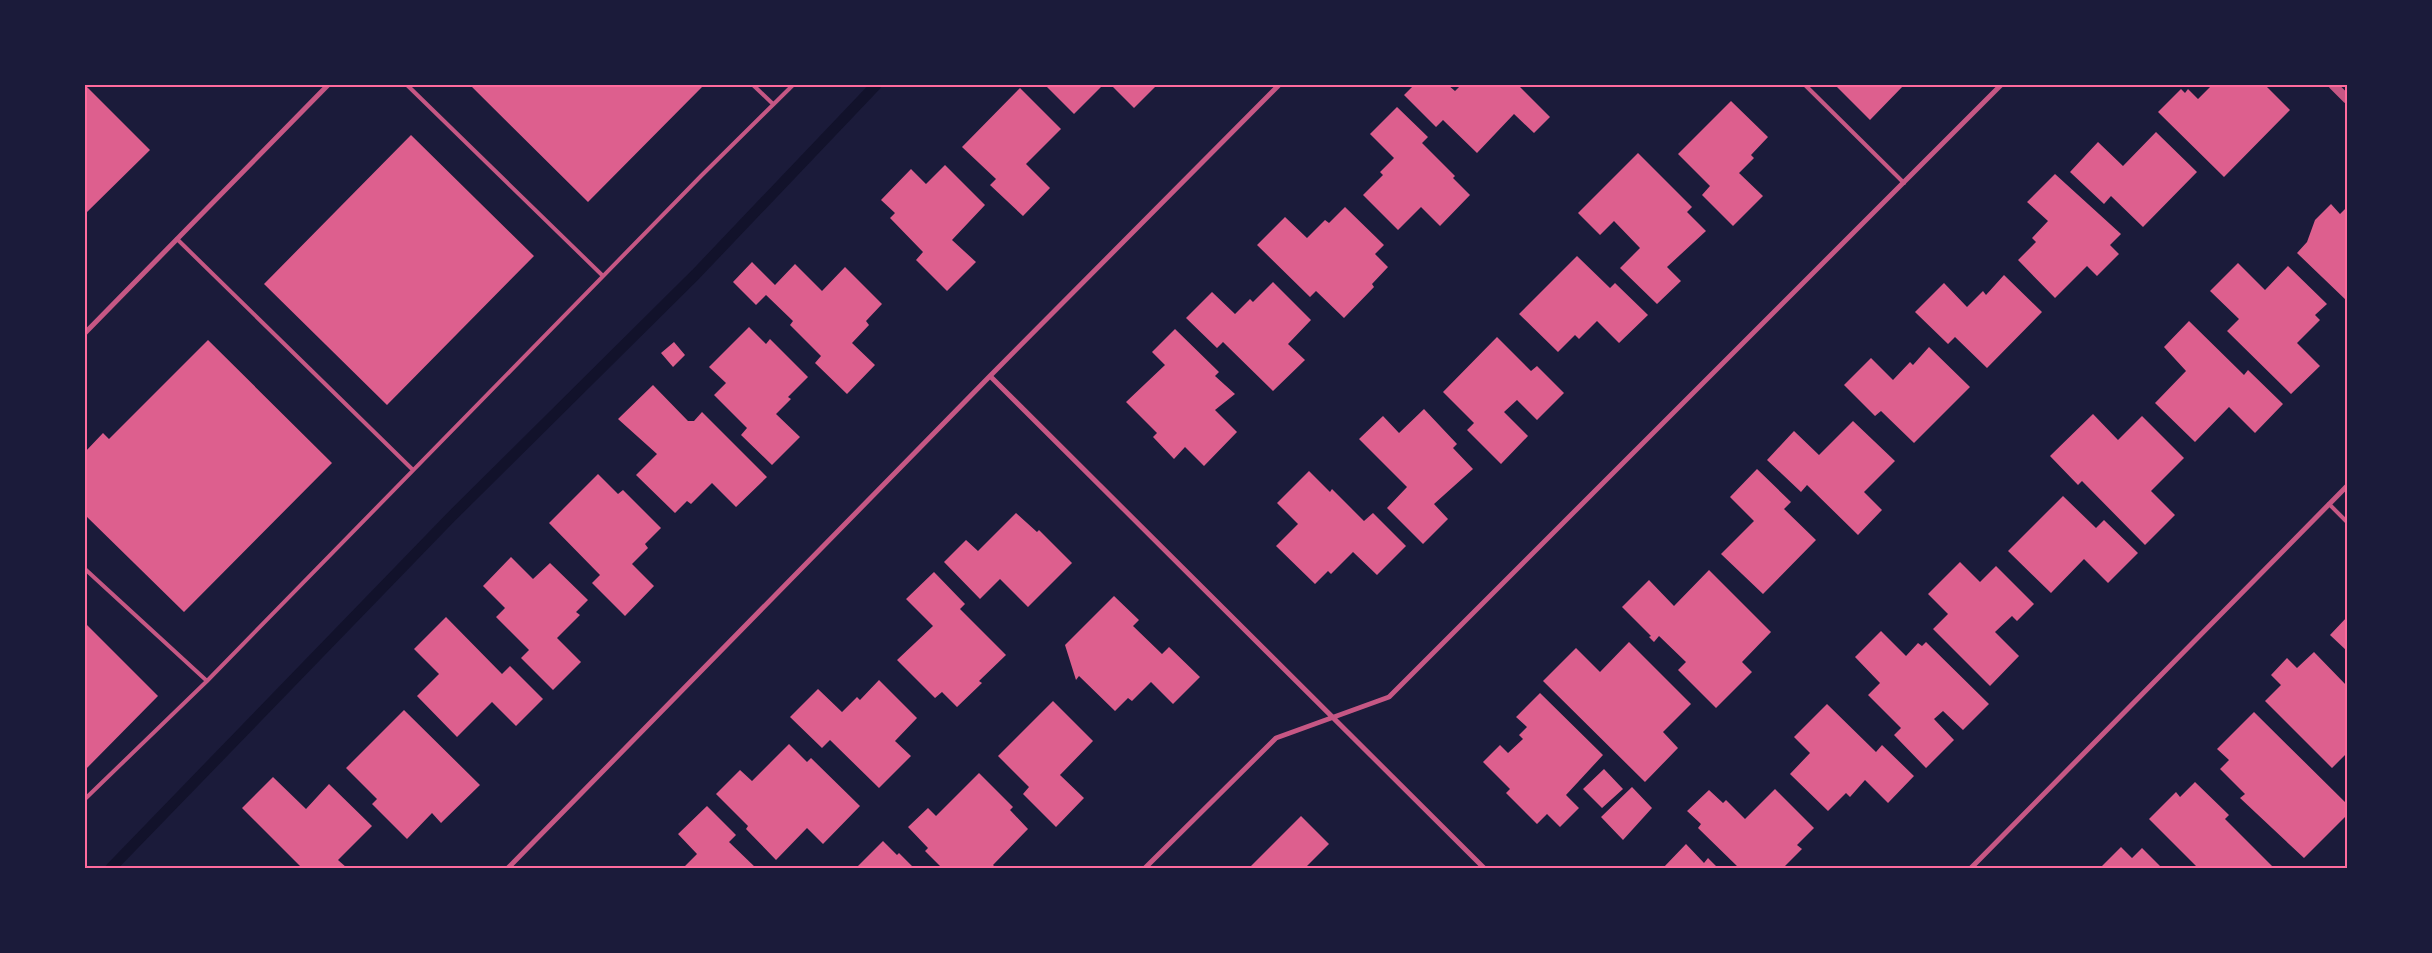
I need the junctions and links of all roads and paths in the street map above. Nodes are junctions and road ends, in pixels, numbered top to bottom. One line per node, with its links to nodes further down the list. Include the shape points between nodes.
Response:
1 (328, 85): 12 (street)
2 (407, 85): 13 (lane)
3 (754, 85): 10 (lane)
4 (793, 85): 10 (lane)
5 (1279, 85): 15 (street)
6 (1805, 85): 11 (lane)
7 (2001, 85): 11 (street)
8 (2333, 85): 9 (street)
9 (2347, 99)
10 (773, 104): 13 (lane)
11 (1904, 183): 22 (street, via 1389,697)
12 (177, 239): 14 (street); 16 (lane)
13 (603, 276): 16 (lane)
14 (85, 332)
15 (990, 376): 22 (street); 24 (street)
16 (413, 470): 21 (lane)
17 (2347, 486): 18 (street)
18 (2329, 504): 19 (lane); 27 (street)
19 (2347, 522)
20 (85, 570): 21 (lane)
21 (207, 681): 23 (lane)
22 (1335, 718): 25 (street, via 1276,738); 26 (street)
23 (85, 799)
24 (508, 868)
25 (1144, 868)
26 (1484, 868)
27 (1971, 868)

